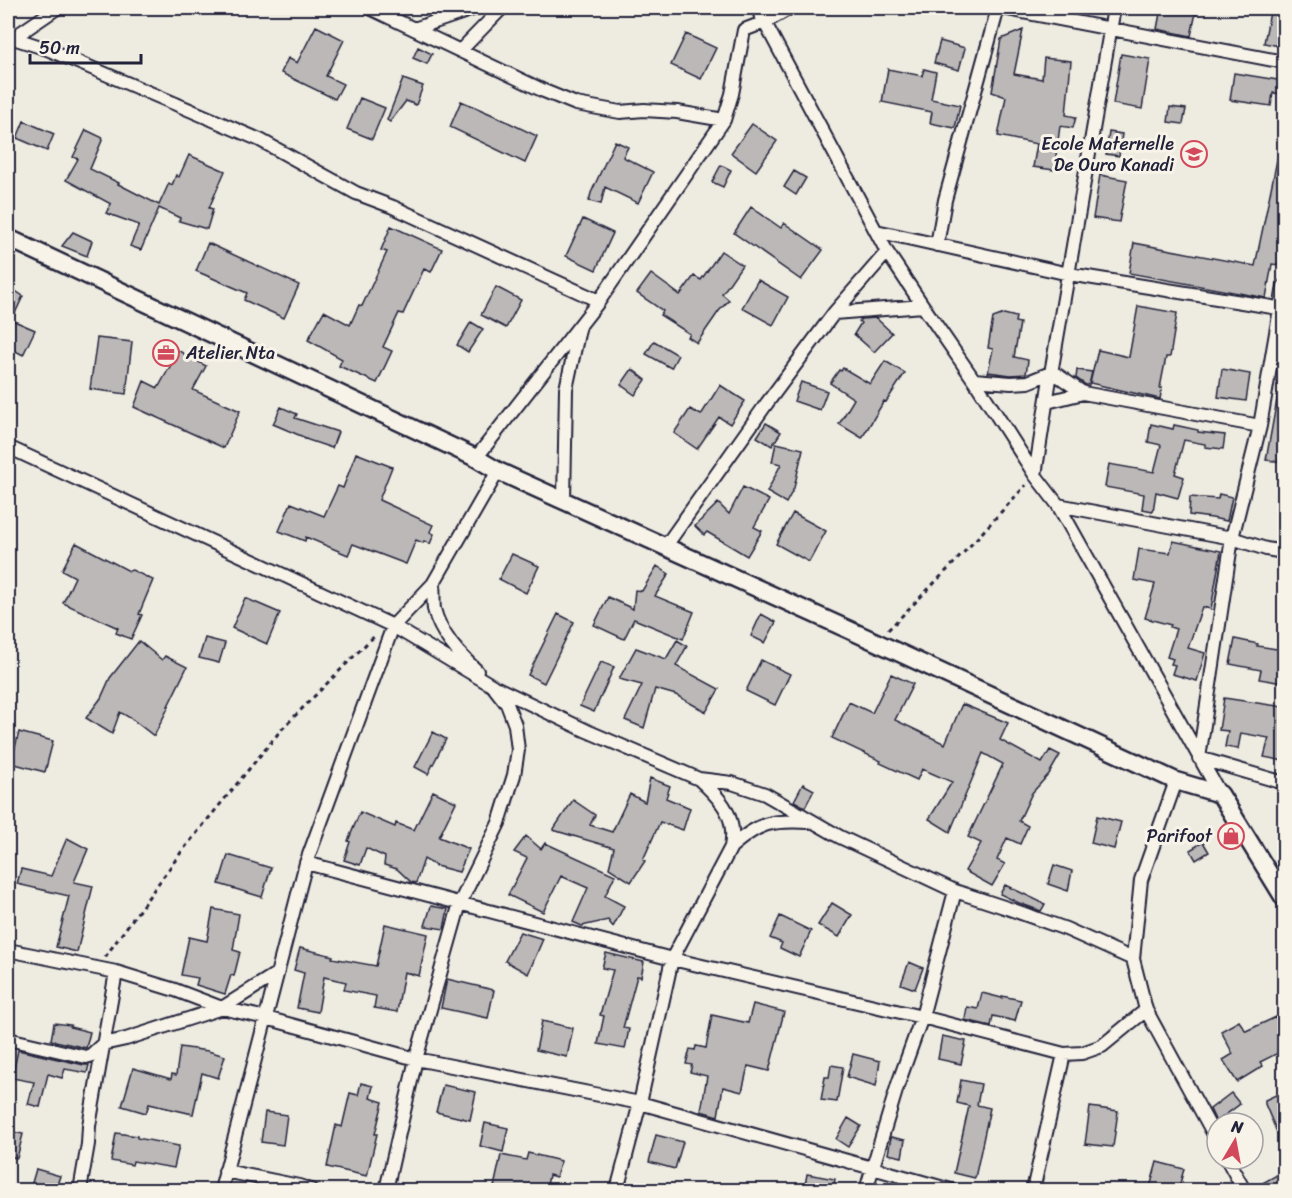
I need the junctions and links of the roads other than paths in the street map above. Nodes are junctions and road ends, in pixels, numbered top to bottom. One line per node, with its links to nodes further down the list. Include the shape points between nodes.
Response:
1 (57, 8): 12 (street)
2 (370, 8): 11 (street)
3 (476, 8): 11 (street)
4 (502, 8): 14 (street)
5 (757, 8): 9 (street)
6 (790, 8): 9 (street)
7 (1000, 8): 10 (street); 19 (street, via 945,200)
8 (1114, 8): 10 (street)
9 (765, 22): 16 (street, via 744,30); 17 (street)
10 (1110, 28): 15 (street); 21 (street)
11 (414, 29): 14 (street)
12 (10, 36): 13 (street); 23 (street, via 260,140 356,193)
13 (8, 50)
14 (460, 51): 16 (street, via 576,104 620,112 677,112)
15 (1284, 62)
16 (724, 120): 23 (street)
17 (876, 231): 19 (street); 20 (street)
18 (8, 238): 34 (main road)
19 (937, 244): 21 (street)
20 (887, 252): 24 (street); 26 (street)
21 (1069, 274): 25 (street); 28 (street)
22 (1284, 286): 25 (street)
23 (599, 301): 27 (street)
24 (922, 306): 26 (street); 29 (street)
25 (1282, 309): 32 (street)
26 (834, 313): 40 (street)
27 (579, 326): 34 (street); 37 (street, via 566,389)
28 (1053, 372): 29 (street, via 1011,384); 30 (street); 31 (street)
29 (974, 380): 36 (street)
30 (1083, 393): 31 (street); 32 (street)
31 (1047, 402): 36 (street)
32 (1260, 426): 39 (street)
33 (8, 447): 43 (street)
34 (476, 458): 35 (main road)
35 (498, 471): 37 (main road); 42 (street)
36 (1035, 475): 38 (street)
37 (564, 501): 40 (main road)
38 (1058, 505): 39 (street); 45 (street)
39 (1232, 538): 41 (street); 45 (street)
40 (665, 547): 47 (main road)
41 (1284, 552)
42 (433, 584): 43 (street); 44 (street, via 435,609 443,631 458,653)
43 (393, 626): 44 (street); 52 (street)
44 (493, 686): 46 (street); 56 (street, via 507,704 518,750 499,823)
45 (1199, 758): 48 (street); 49 (street)
46 (699, 779): 50 (street, via 732,783 765,794); 51 (street, via 726,808 732,824)
47 (1176, 781): 49 (main road); 59 (street, via 1141,880)
48 (1284, 783)
49 (1220, 794): 53 (main road)
50 (814, 822): 51 (street, via 767,823); 54 (street)
51 (731, 847): 58 (street)
52 (306, 863): 56 (street); 61 (street)
53 (1280, 878): 55 (main road)
54 (955, 891): 59 (street, via 1066,929); 64 (street)
55 (1284, 898)
56 (460, 903): 58 (street); 69 (street)
57 (8, 950): 60 (street)
58 (672, 959): 64 (street); 70 (street)
59 (1133, 959): 63 (street)
60 (116, 972): 62 (street); 67 (street)
61 (276, 974): 62 (street); 65 (street)
62 (222, 1008): 65 (street); 67 (street)
63 (1146, 1010): 68 (street, via 1102,1046); 71 (street)
64 (922, 1017): 68 (street); 72 (street)
65 (266, 1018): 69 (street); 73 (street)
66 (8, 1039): 67 (street, via 87,1058)
67 (103, 1044): 75 (street)
68 (1064, 1054): 82 (street)
69 (416, 1059): 70 (street); 78 (street)
70 (640, 1103): 72 (street); 79 (street)
71 (1205, 1118)
72 (873, 1167): 80 (street); 81 (street)
73 (225, 1171): 76 (street); 77 (street)
74 (1233, 1171): 83 (street)
75 (80, 1191)
76 (221, 1191)
77 (311, 1191)
78 (386, 1191)
79 (617, 1191)
80 (866, 1191)
81 (951, 1191)
82 (1033, 1191)
83 (1244, 1191)

